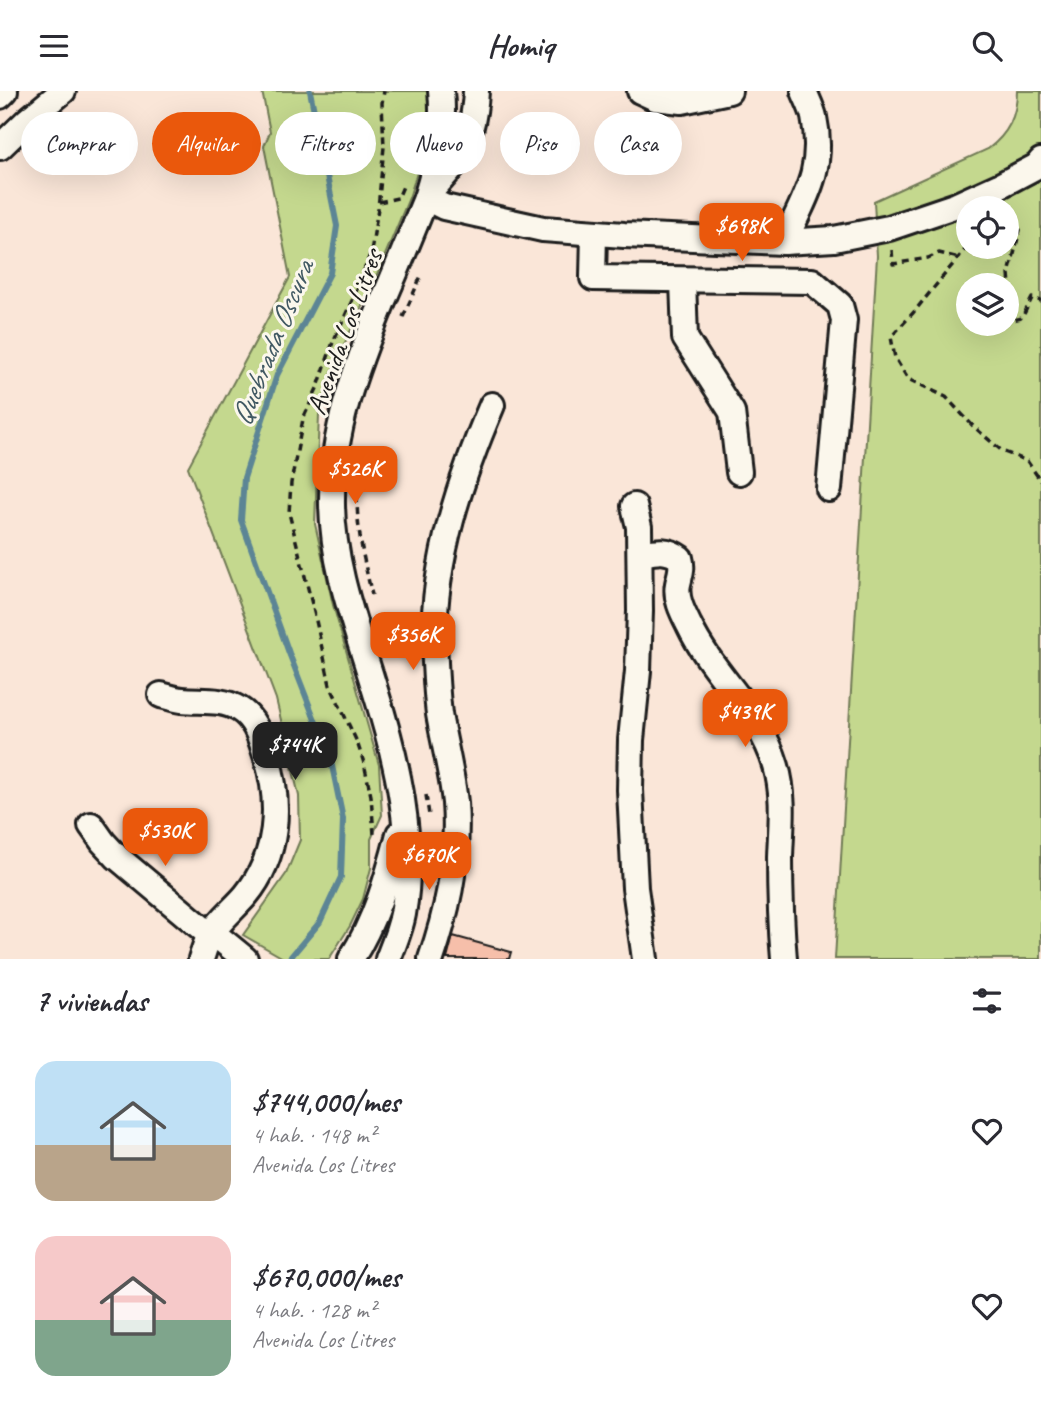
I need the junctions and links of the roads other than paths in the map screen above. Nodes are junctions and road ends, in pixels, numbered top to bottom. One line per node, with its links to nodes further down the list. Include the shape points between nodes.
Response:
1 (5, 91): 8 (street)
2 (62, 91): 9 (street)
3 (441, 91): 11 (street, Avenida Los Litres, via 440,139)
4 (476, 91): 11 (street, Avenida Los Litres, via 473,117 458,158)
5 (639, 91): 6 (street, via 655,99 682,101)
6 (729, 91)
7 (804, 91): 13 (street, via 814,116 818,156 813,180)
8 (0, 96)
9 (0, 148)
10 (1041, 161): 13 (street, via 957,205 889,228 834,239)
11 (426, 198): 12 (street, via 444,207 543,229); 21 (street, Avenida Los Litres, via 349,392 335,454 332,506 339,562 397,768)
12 (594, 233): 13 (street); 14 (street, via 593,278)
13 (784, 241)
14 (682, 280): 16 (street, via 685,338 732,412); 17 (street, via 812,281 840,305 844,320)
15 (492, 405): 29 (street, via 457,496 437,593 437,693 456,826 449,894)
16 (739, 472)
17 (829, 489)
18 (634, 506): 19 (street)
19 (640, 554): 30 (street, via 630,790 635,888); 31 (street, via 660,550 680,558 678,593 690,628 749,711 773,755 783,801)
20 (161, 695): 23 (street, via 238,708 254,724 269,766 275,809 267,862)
21 (403, 816): 24 (street, Avenida Los Litres, via 380,899); 28 (street, Avenida Los Litres, via 406,893)
22 (91, 825): 23 (street, via 117,857)
23 (213, 947): 25 (street); 26 (street, via 223,941)
24 (354, 954): 27 (street, via 366,949)
25 (201, 959)
26 (245, 959)
27 (382, 959)
28 (388, 959)
29 (431, 959)
30 (645, 959)
31 (784, 959)

